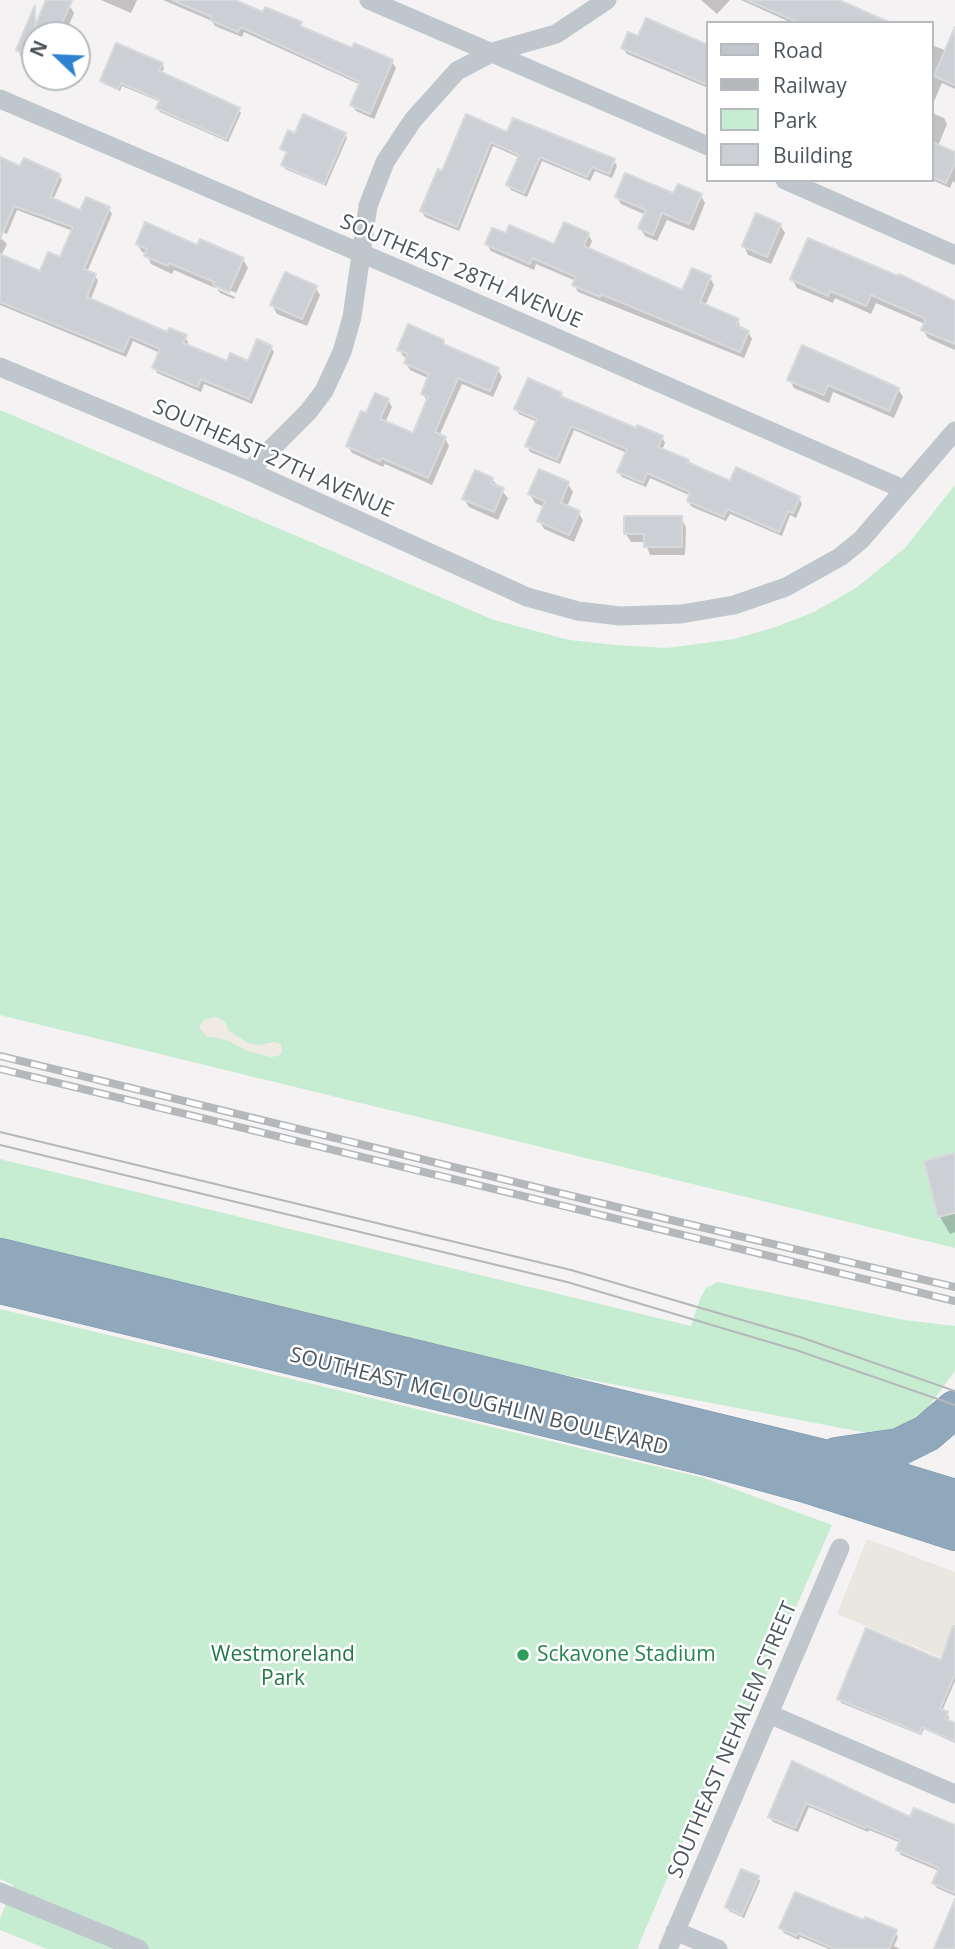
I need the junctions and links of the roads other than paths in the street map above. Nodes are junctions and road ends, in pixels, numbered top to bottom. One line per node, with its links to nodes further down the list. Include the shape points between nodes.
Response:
1 (369, 0): 3 (street)
2 (607, 0): 3 (street, via 556,34)
3 (493, 52): 5 (street); 8 (street, via 457,72 413,120 385,162 368,206)
4 (0, 99): 8 (street, SOUTHEAST 28TH AVENUE)
5 (706, 145)
6 (790, 182): 7 (street)
7 (955, 254)
8 (360, 255): 11 (street, via 352,317 324,391); 12 (street, SOUTHEAST 28TH AVENUE)
9 (0, 367): 11 (street, SOUTHEAST 27TH AVENUE)
10 (955, 431): 12 (street, SOUTHEAST 27TH AVENUE)
11 (249, 471): 12 (street, SOUTHEAST 27TH AVENUE, via 527,597 578,611 620,616 681,614 734,604 786,587 861,540)
12 (903, 489)
13 (0, 1257): 16 (highway, SOUTHEAST MCLOUGHLIN BOULEVARD)
14 (0, 1284): 18 (highway, SOUTHEAST MCLOUGHLIN BOULEVARD, via 707,1458)
15 (955, 1409): 16 (highway, via 927,1433 899,1447)
16 (823, 1458): 17 (highway, SOUTHEAST MCLOUGHLIN BOULEVARD)
17 (955, 1498)
18 (955, 1532)
19 (840, 1548): 20 (street, SOUTHEAST NEHALEM STREET)
20 (769, 1714): 21 (street); 23 (street, SOUTHEAST NEHALEM STREET)
21 (955, 1794)
22 (0, 1892): 24 (street)
23 (672, 1940): 25 (street)
24 (139, 1949)
25 (718, 1949)

